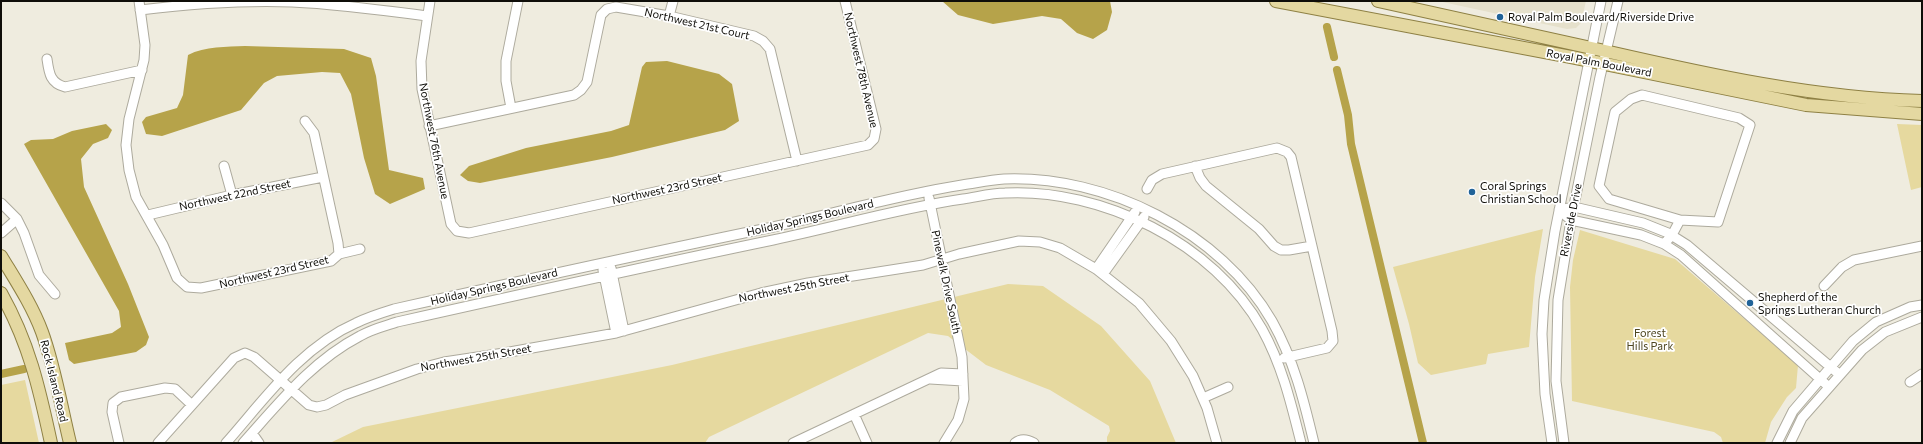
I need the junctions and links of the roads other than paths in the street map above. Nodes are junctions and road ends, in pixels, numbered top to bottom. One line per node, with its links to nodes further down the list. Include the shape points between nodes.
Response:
1 (430, 1): 10 (street, Northwest 76th Avenue)
2 (518, 1): 18 (street, via 506,61 506,81)
3 (673, 1): 11 (street)
4 (845, 1): 22 (street, Northwest 78th Avenue, via 876,129)
5 (1276, 1): 15 (main road, Royal Palm Boulevard)
6 (1378, 1): 12 (main road, Royal Palm Boulevard)
7 (1601, 1): 12 (street, Riverside Drive)
8 (1618, 1): 13 (street, Riverside Drive)
9 (140, 6): 10 (street, via 234,1 291,2); 16 (street, via 145,45)
10 (427, 16): 21 (street, Northwest 76th Avenue, via 421,61 422,89)
11 (669, 16): 18 (street, Northwest 21st Court, via 616,7 607,9 601,15 587,82 581,90 574,95); 23 (street, Northwest 21st Court, via 754,36 763,41 770,49)
12 (1591, 48): 13 (main road, Royal Palm Boulevard); 15 (street, Riverside Drive)
13 (1604, 57): 15 (main road, Royal Palm Boulevard); 17 (main road, Royal Palm Boulevard, via 1806,91); 19 (main road, Royal Palm Boulevard, via 1806,105); 33 (street, Riverside Drive)
14 (46, 59): 16 (street, via 50,78 57,85 65,87)
15 (1589, 60): 35 (street, Riverside Drive)
16 (142, 70): 36 (street, via 129,119 126,145 136,197)
17 (1922, 101)
18 (511, 108): 21 (street)
19 (1922, 114)
20 (305, 121): 26 (street, via 314,133)
21 (430, 126): 42 (street, Northwest 76th Avenue, via 451,224)
22 (874, 138): 23 (street, Northwest 23rd Street, via 868,145)
23 (797, 161): 42 (street, Northwest 23rd Street, via 469,233)
24 (224, 166): 29 (street)
25 (1196, 166): 27 (street, via 1162,174 1152,180); 46 (street, via 1206,186 1259,229 1274,246 1281,250 1289,250); 46 (street, via 1277,148 1286,152 1291,157)
26 (323, 177): 29 (street, Northwest 22nd Street); 49 (street)
27 (1147, 189)
28 (927, 190): 31 (street, Pinewalk Drive South); 32 (street, Holiday Springs Boulevard, via 1004,179 1047,181 1088,188); 52 (street, Holiday Springs Boulevard, via 781,225)
29 (232, 195): 36 (street, Northwest 22nd Street)
30 (1, 203): 38 (street)
31 (930, 203): 37 (street, Holiday Springs Boulevard, via 1005,192 1046,194 1085,200); 51 (street, Pinewalk Drive South); 54 (street, Holiday Springs Boulevard, via 784,238)
32 (1139, 206): 34 (street, Holiday Springs Boulevard); 37 (street)
33 (1574, 207): 35 (street); 39 (street, Riverside Drive); 44 (street, via 1643,223)
34 (1149, 210): 41 (street); 63 (street, Holiday Springs Boulevard, via 1216,254 1234,270 1255,294)
35 (1559, 210): 39 (street); 94 (street, Riverside Drive, via 1544,300 1542,334 1544,394)
36 (148, 215): 49 (street, Northwest 23rd Street, via 176,278 187,287 201,288 332,261)
37 (1132, 216): 41 (street, Holiday Springs Boulevard); 53 (street)
38 (17, 220): 43 (street); 57 (street, via 24,232 39,275)
39 (1571, 220): 45 (street, via 1641,235); 95 (street, Riverside Drive, via 1558,300 1556,346 1557,393)
40 (1680, 220): 40 (street, via 1718,222 1750,125 1739,118 1642,94 1615,112 1599,186 1609,199); 44 (street)
41 (1141, 221): 53 (street); 64 (street, Holiday Springs Boulevard, via 1181,246 1224,279 1244,302)
42 (457, 231)
43 (1, 233)
44 (1672, 235): 45 (street); 65 (street)
45 (1664, 244): 69 (street, via 1681,255)
46 (1312, 246): 63 (street, via 1333,341 1327,348)
47 (1922, 246): 55 (street, via 1854,260 1842,266)
48 (360, 249): 49 (street, Northwest 23rd Street)
49 (339, 254)
50 (1, 256): 80 (main road, Rock Island Road, via 24,294 50,356)
51 (942, 260): 53 (street, Northwest 25th Street, via 1019,241 1040,242 1060,248); 62 (street, Northwest 25th Street, via 760,293); 68 (street, Pinewalk Drive South, via 962,357)
52 (605, 262): 54 (street); 70 (street, Holiday Springs Boulevard, via 394,309 355,323 323,342)
53 (1099, 272): 75 (street, Northwest 25th Street, via 1138,303 1171,341 1193,376)
54 (608, 275): 62 (street); 74 (street, Holiday Springs Boulevard, via 397,322 361,335 331,353)
55 (1824, 286)
56 (1, 293): 79 (main road, Rock Island Road, via 30,356)
57 (55, 294)
58 (1922, 305): 59 (street)
59 (1890, 316): 61 (street); 65 (street, via 1865,330)
60 (1922, 317): 61 (street)
61 (1895, 328): 67 (street, via 1885,332 1862,350)
62 (620, 332): 74 (street, Northwest 25th Street, via 444,362 417,369 317,407 309,405)
63 (1290, 357): 64 (street); 93 (street, Holiday Springs Boulevard, via 1301,386)
64 (1277, 360): 92 (street, Holiday Springs Boulevard, via 1288,390)
65 (1830, 367): 67 (street); 69 (street)
66 (1922, 374): 71 (street)
67 (1840, 375): 73 (street)
68 (963, 377): 77 (street, via 941,373); 88 (street, Pinewalk Drive South, via 964,399 958,420)
69 (1820, 378): 73 (street); 96 (street, via 1793,411)
70 (280, 380): 74 (street, Northwest 25th Street); 76 (street, Northwest 25th Street, via 254,357 245,353 234,358); 83 (street, Holiday Springs Boulevard)
71 (1910, 382)
72 (1228, 387): 75 (street)
73 (1829, 387): 97 (street, via 1802,418)
74 (291, 389): 78 (street, Holiday Springs Boulevard)
75 (1203, 398): 91 (street, Northwest 25th Street)
76 (192, 405): 81 (street, via 175,389 165,388 121,397 113,403 112,412); 82 (street)
77 (854, 414): 86 (street); 87 (street)
78 (252, 433): 84 (street, Holiday Springs Boulevard); 85 (street)
79 (51, 443)
80 (70, 443)
81 (119, 443)
82 (158, 443)
83 (226, 443)
84 (244, 443)
85 (259, 443)
86 (793, 443)
87 (867, 443)
88 (944, 443)
89 (1014, 443): 90 (street, via 1027,439)
90 (1034, 443)
91 (1217, 443)
92 (1301, 443)
93 (1314, 443)
94 (1552, 443)
95 (1564, 443)
96 (1777, 443)
97 (1790, 443)

